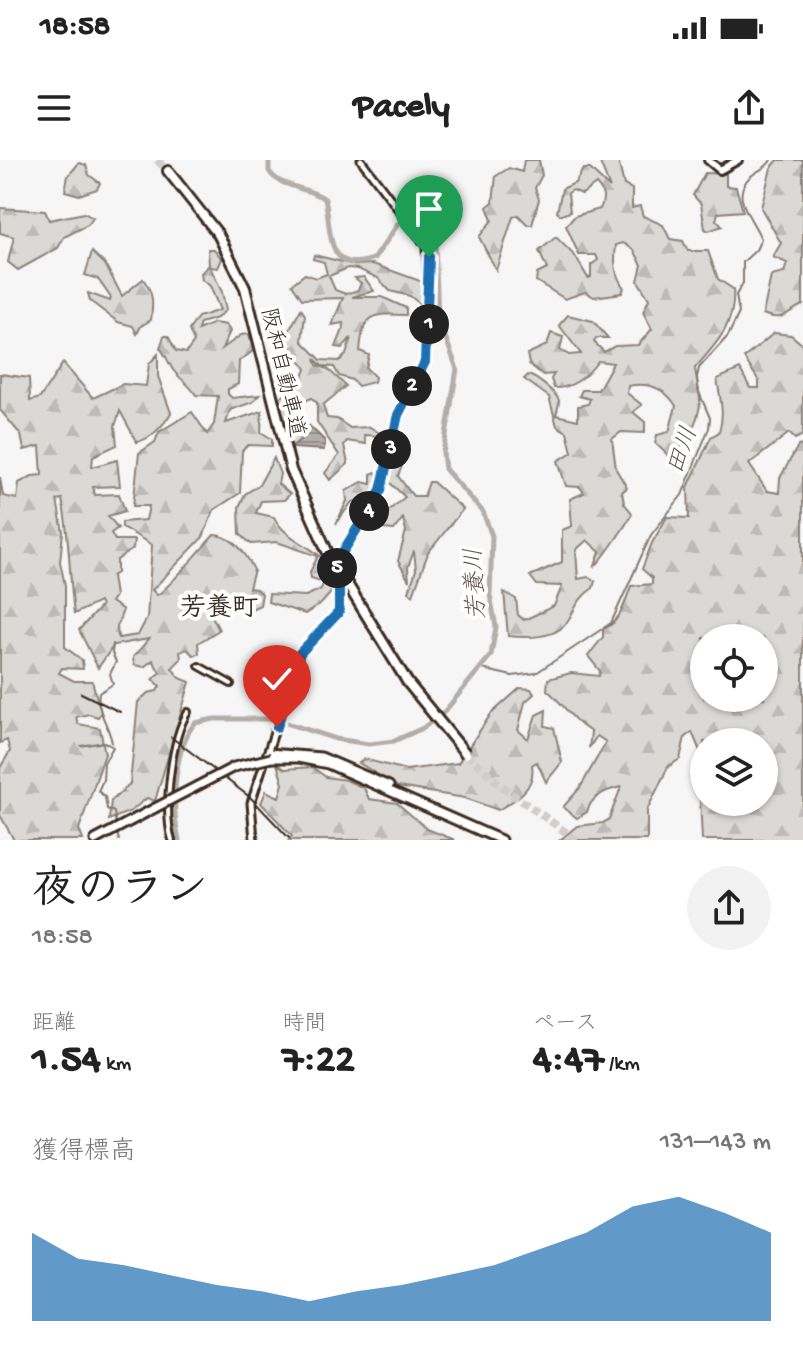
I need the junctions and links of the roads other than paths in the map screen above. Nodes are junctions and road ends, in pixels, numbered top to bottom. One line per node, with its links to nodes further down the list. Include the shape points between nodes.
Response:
1 (361, 160): 8 (main road, via 426,246 425,362 398,415 381,490 339,558 339,612 300,653)
2 (708, 160): 3 (main road, via 720,170)
3 (738, 160)
4 (168, 171): 9 (highway, 阪和自動車道, bridge, via 199,207 252,315 292,480 327,551 408,683)
5 (199, 666): 6 (street)
6 (231, 684)
7 (188, 712): 11 (street, via 179,732 170,787)
8 (270, 754): 10 (highway, bridge, via 234,767); 12 (main road, via 251,803); 13 (highway, via 328,764)
9 (466, 754)
10 (95, 840)
11 (172, 840)
12 (254, 840)
13 (501, 840)

